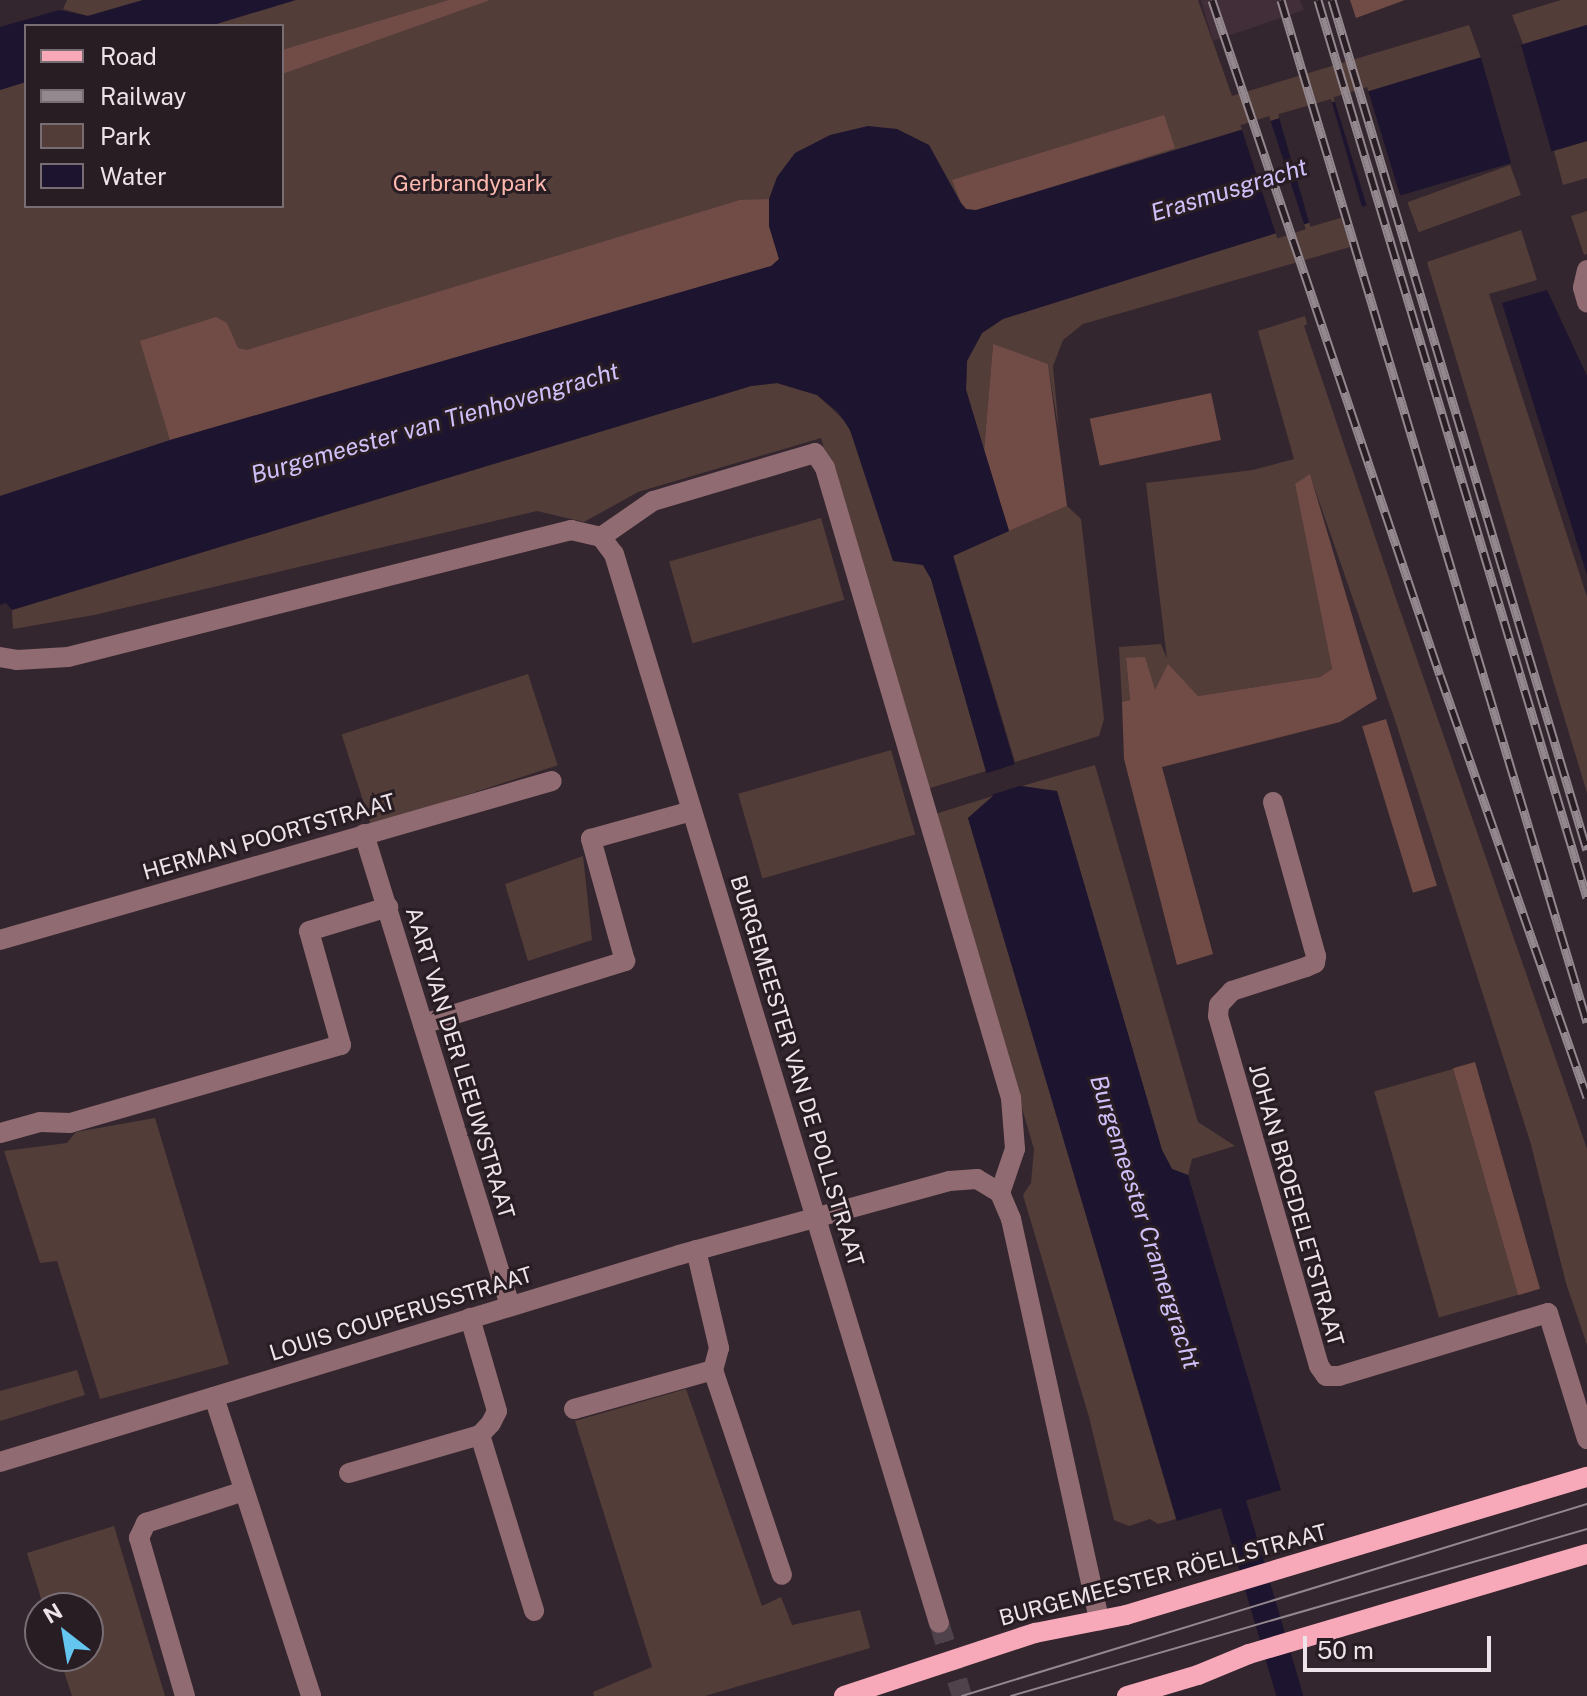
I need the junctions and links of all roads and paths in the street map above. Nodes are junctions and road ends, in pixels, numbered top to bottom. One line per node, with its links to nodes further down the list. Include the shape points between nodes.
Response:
1 (1587, 270): 2 (street)
2 (1587, 302)
3 (601, 537): 4 (street, via 571,530 68,657); 7 (street, BURGEMEESTER VAN DE POLLSTRAAT, via 614,554); 13 (street, via 653,501 815,453 825,468 1011,1098 1015,1149)
4 (0, 657)
5 (552, 781): 8 (street, HERMAN POORTSTRAAT)
6 (1273, 802): 22 (street, JOHAN BROEDELETSTRAAT, via 1315,963 1232,991 1219,1005 1218,1016 1319,1366 1326,1376 1339,1376 1548,1313)
7 (691, 811): 11 (street, via 591,839 625,961); 14 (street, BURGEMEESTER VAN DE POLLSTRAAT)
8 (364, 834): 9 (street, AART VAN DER LEEUWSTRAAT); 10 (street, HERMAN POORTSTRAAT)
9 (388, 907): 11 (street, AART VAN DER LEEUWSTRAAT); 12 (street, via 309,931 341,1045 84,1120 40,1122)
10 (0, 940)
11 (423, 1024): 16 (street, AART VAN DER LEEUWSTRAAT)
12 (0, 1133)
13 (1000, 1193): 14 (street, via 977,1179 949,1181); 30 (street, via 1015,1235)
14 (818, 1218): 15 (street, LOUIS COUPERUSSTRAAT); 31 (street, BURGEMEESTER VAN DE POLLSTRAAT)
15 (696, 1250): 16 (street, LOUIS COUPERUSSTRAAT); 18 (street, via 719,1348)
16 (510, 1306): 17 (street, LOUIS COUPERUSSTRAAT)
17 (470, 1318): 19 (street, LOUIS COUPERUSSTRAAT); 21 (street, via 497,1411)
18 (713, 1370): 20 (street); 28 (street)
19 (214, 1397): 23 (street, LOUIS COUPERUSSTRAAT); 26 (street)
20 (574, 1409)
21 (480, 1435): 24 (street); 29 (street)
22 (1587, 1439)
23 (0, 1462)
24 (349, 1473)
25 (1587, 1477): 30 (main road, BURGEMEESTER RÖELLSTRAAT)
26 (244, 1491): 32 (street, via 146,1523 139,1538); 33 (street)
27 (1587, 1554): 35 (main road, via 1249,1654)
28 (782, 1575)
29 (534, 1611)
30 (1099, 1620): 34 (main road, BURGEMEESTER RÖELLSTRAAT, via 1035,1633)
31 (939, 1623)
32 (185, 1696)
33 (311, 1696)
34 (844, 1696)
35 (1127, 1696)

